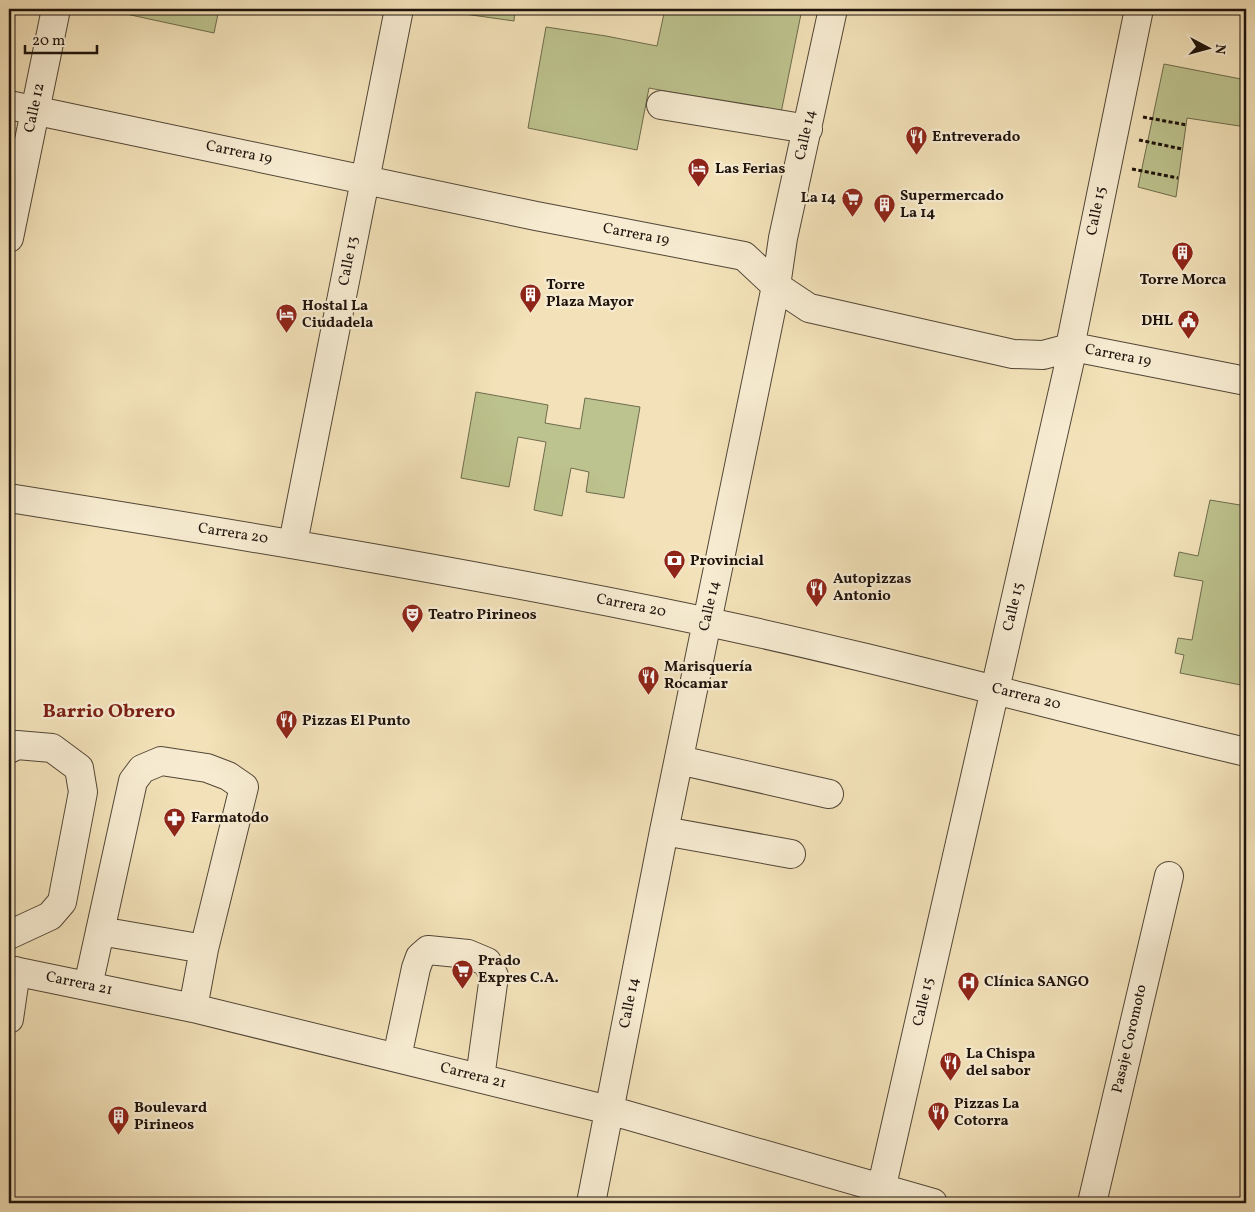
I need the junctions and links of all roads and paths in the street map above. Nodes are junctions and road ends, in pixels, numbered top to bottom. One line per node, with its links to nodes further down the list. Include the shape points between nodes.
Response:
1 (56, 9): 6 (street, Calle 12)
2 (398, 9): 13 (street, Calle 13)
3 (833, 9): 9 (street, Calle 14)
4 (1139, 9): 7 (street, Calle 15)
5 (661, 105): 9 (street)
6 (22, 107): 13 (street, Carrera 19); 14 (street, Calle 12)
7 (1115, 123): 8 (path); 10 (path); 11 (street, Calle 15)
8 (1187, 125)
9 (808, 129): 15 (street, Calle 14, via 783,238)
10 (1182, 149)
11 (1107, 164): 12 (path); 16 (street, Calle 15, via 1071,342)
12 (1178, 178)
13 (365, 179): 15 (street, Carrera 19, via 744,256); 19 (street, Calle 13)
14 (9, 238)
15 (776, 286): 16 (street, Carrera 19, via 809,308 1013,354 1043,355); 20 (street, Calle 14)
16 (1073, 347): 17 (street, Carrera 19); 21 (street, Calle 15)
17 (1246, 381)
18 (9, 498): 19 (street, Carrera 20)
19 (293, 543): 20 (street, Carrera 20, via 514,582)
20 (707, 621): 21 (street, Carrera 20); 24 (street, Calle 14)
21 (995, 689): 23 (street, Carrera 20); 39 (street, Calle 15)
22 (9, 749): 29 (street, via 17,745 52,748 80,768 83,792 62,902 50,916)
23 (1246, 752)
24 (679, 760): 25 (street); 26 (street, Calle 14)
25 (829, 794)
26 (664, 831): 27 (street); 38 (street, Calle 14)
27 (791, 854)
28 (1169, 876): 42 (street, Pasaje Coromoto)
29 (14, 928)
30 (100, 930): 31 (street); 31 (street, via 133,781 142,768 161,761 207,768 244,787); 33 (street)
31 (204, 949): 34 (street)
32 (12, 970): 33 (street, Carrera 21); 35 (street)
33 (88, 986): 34 (street, Carrera 21)
34 (192, 1008): 36 (street, Carrera 21)
35 (9, 1019)
36 (397, 1057): 37 (street, Carrera 21); 37 (street, via 420,957 428,950 468,954 487,962 494,976)
37 (480, 1078): 38 (street, Carrera 21)
38 (609, 1110): 39 (street, Carrera 21); 40 (street, Calle 14)
39 (879, 1196): 41 (street, Carrera 21)
40 (591, 1203)
41 (933, 1203)
42 (1092, 1203)

